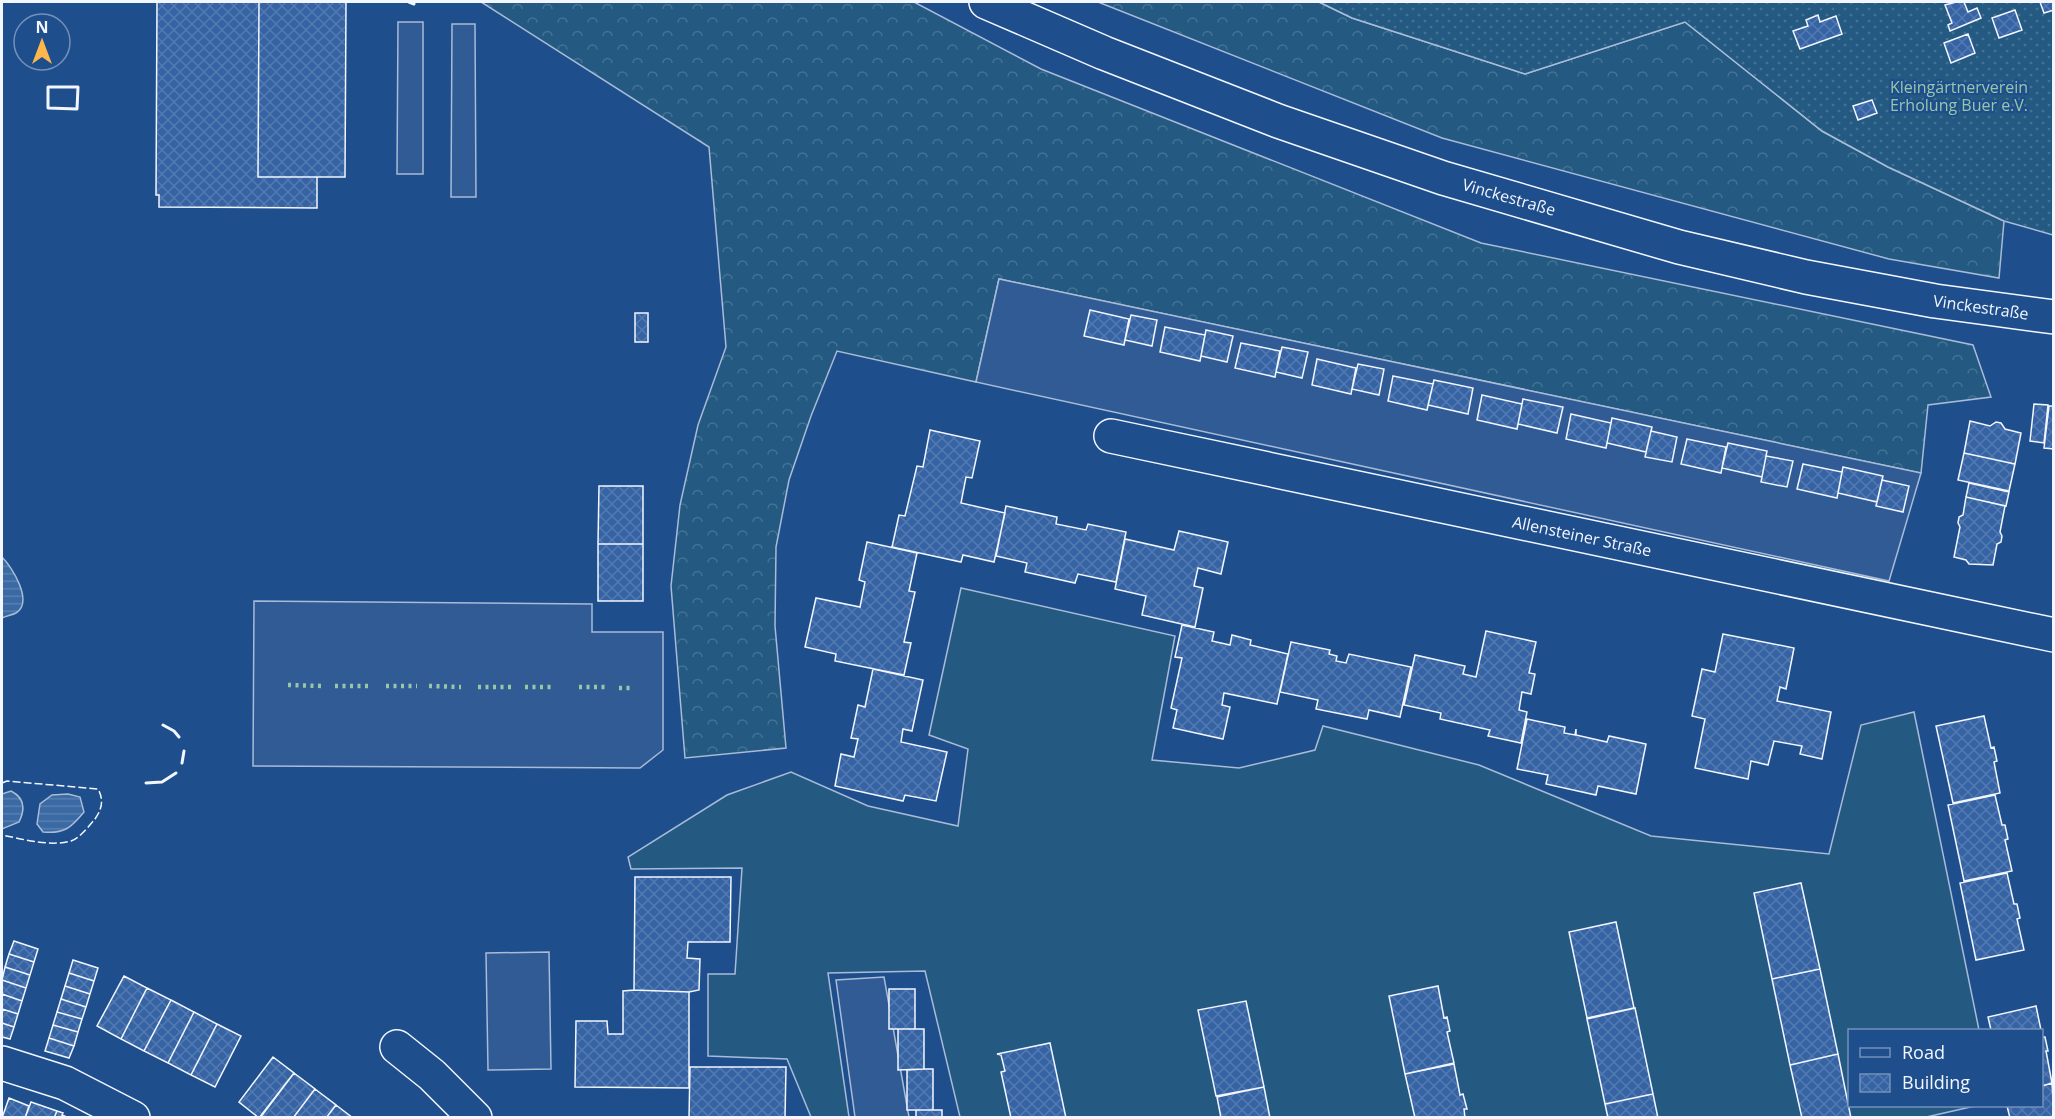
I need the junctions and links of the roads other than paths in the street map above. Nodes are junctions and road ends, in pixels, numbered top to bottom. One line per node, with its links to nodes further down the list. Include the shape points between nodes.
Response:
1 (986, 2): 2 (street, Vinckestraße, via 1278,121 1443,178 1679,247 1806,277 1935,301)
2 (2054, 317)
3 (1111, 436): 4 (street, Allensteiner Straße)
4 (2054, 635)
5 (397, 1047): 8 (street)
6 (2, 1063): 7 (street, via 65,1083)
7 (133, 1118)
8 (475, 1118)

